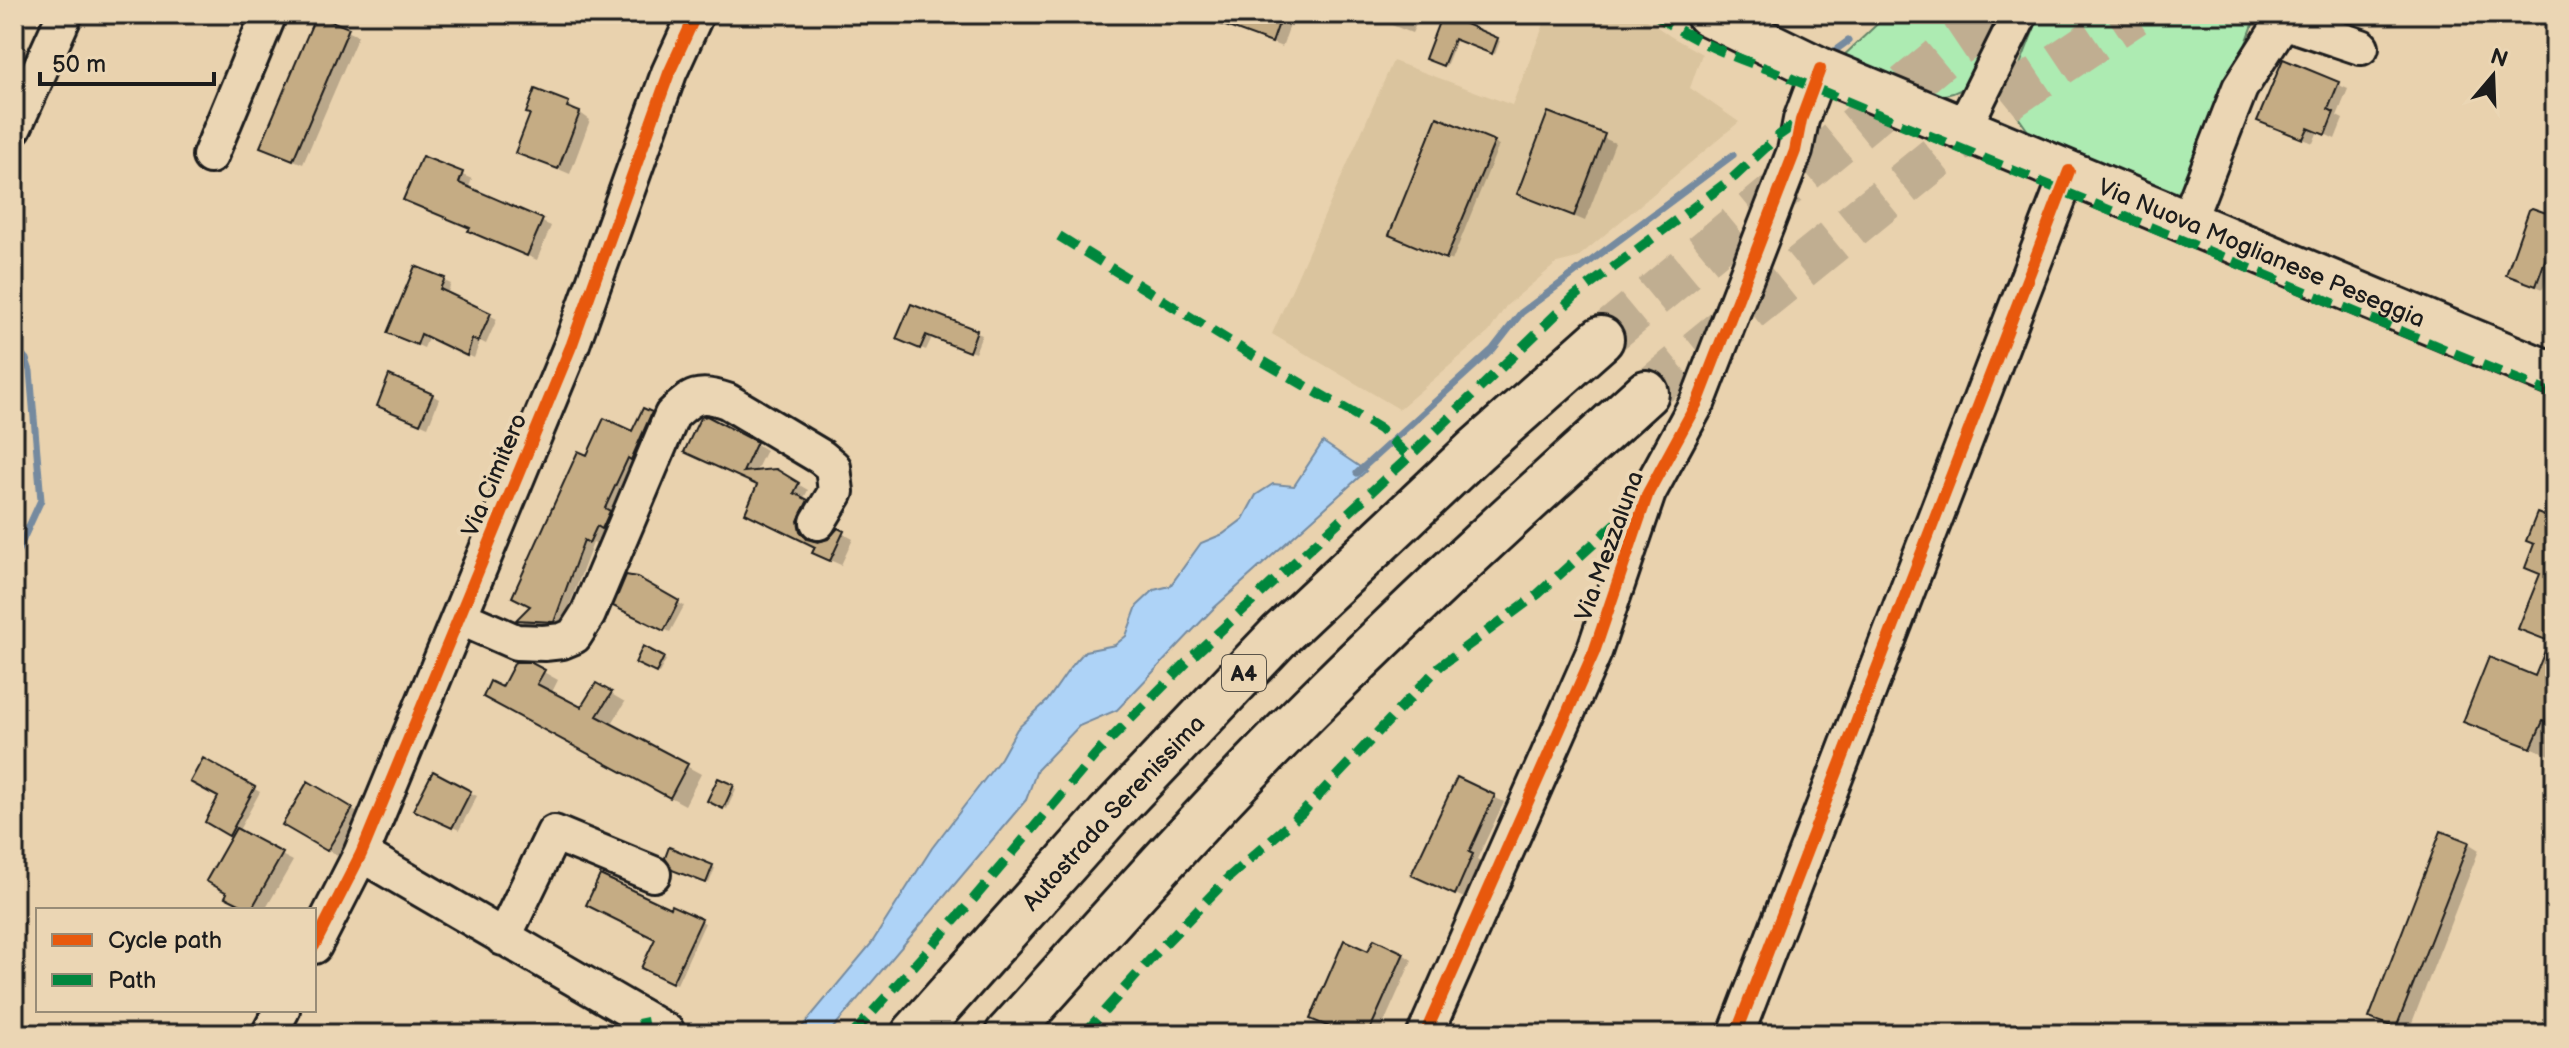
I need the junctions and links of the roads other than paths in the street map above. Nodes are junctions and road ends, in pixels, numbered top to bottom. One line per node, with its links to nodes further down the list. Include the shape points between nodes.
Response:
1 (65, 14): 8 (street)
2 (269, 14): 10 (street)
3 (696, 14): 17 (street, Via Cimitero, via 669,73 572,344)
4 (1707, 14): 7 (main road, Via Nuova Moglianese Peseggia)
5 (2020, 14): 9 (street)
6 (2361, 47): 12 (street, via 2283,21 2240,88)
7 (1820, 69): 9 (main road, Via Nuova Moglianese Peseggia); 27 (street, Via Mezzaluna, via 1795,151 1698,401 1648,493 1594,652)
8 (14, 127)
9 (1964, 127): 11 (main road, Via Nuova Moglianese Peseggia)
10 (210, 156)
11 (2069, 171): 12 (main road, Via Nuova Moglianese Peseggia); 28 (street)
12 (2188, 221): 14 (main road, Via Nuova Moglianese Peseggia)
13 (1601, 339): 25 (highway, Autostrada Serenissima / A4, via 1280,635 1108,816)
14 (2555, 375)
15 (1646, 393): 26 (highway, via 1325,692)
16 (818, 522): 17 (street, via 836,492 833,467 727,401 701,396 672,415 574,636 516,642)
17 (459, 617): 18 (street, Via Cimitero)
18 (361, 854): 20 (street); 21 (street, Via Cimitero)
19 (653, 874): 20 (street, via 554,833)
20 (503, 938): 23 (street)
21 (316, 942)
22 (281, 1012): 24 (street)
23 (667, 1032)
24 (269, 1034)
25 (914, 1034)
26 (1008, 1034)
27 (1425, 1034)
28 (1736, 1034)

